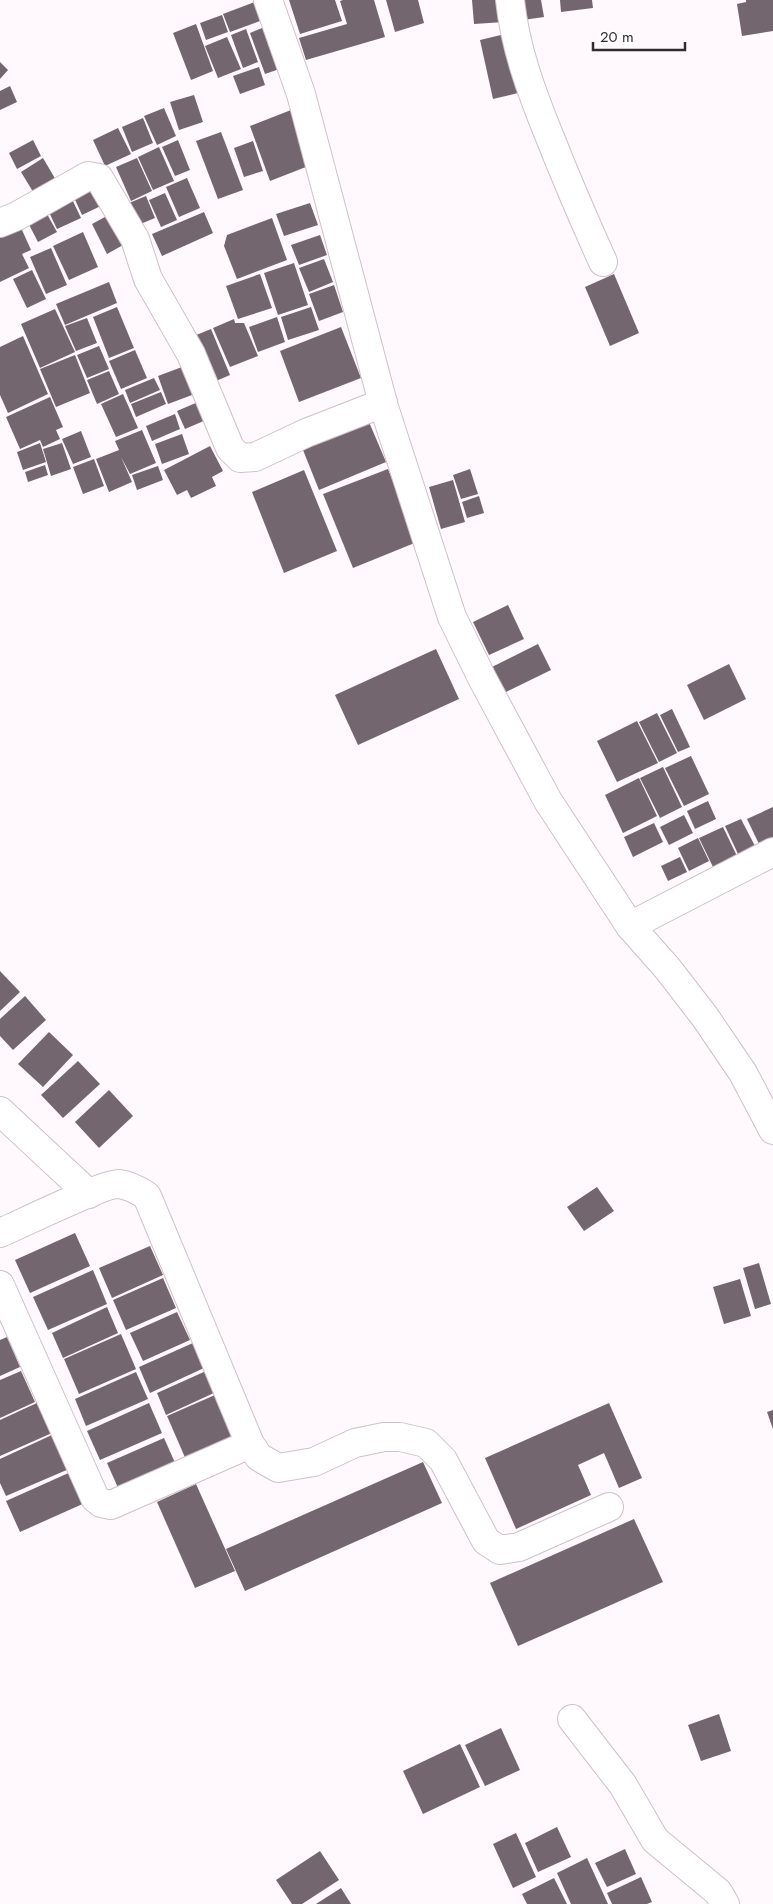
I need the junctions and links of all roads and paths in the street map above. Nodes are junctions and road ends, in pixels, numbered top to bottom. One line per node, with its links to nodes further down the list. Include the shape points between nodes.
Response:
1 (268, 0): 5 (street, via 301,94)
2 (510, 0): 4 (street, via 529,86)
3 (0, 223): 5 (street, via 88,176 99,178 135,239 148,279 191,354 230,448 240,458 255,457 306,432)
4 (602, 262)
5 (383, 404): 7 (street, via 452,617 548,801)
6 (773, 852): 7 (street)
7 (630, 926): 9 (street, via 705,1017 742,1073)
8 (0, 1111): 10 (street)
9 (773, 1130)
10 (89, 1194): 11 (street); 13 (street, via 117,1184 137,1189 147,1196)
11 (0, 1233)
12 (0, 1285): 13 (street, via 101,1503 111,1505)
13 (250, 1444): 14 (street, via 259,1457 278,1468 314,1462 354,1443 384,1436 426,1443 443,1460 486,1541 500,1550 519,1547)
14 (609, 1507)
15 (572, 1719): 16 (street, via 623,1785 655,1840 718,1892)
16 (725, 1904)

